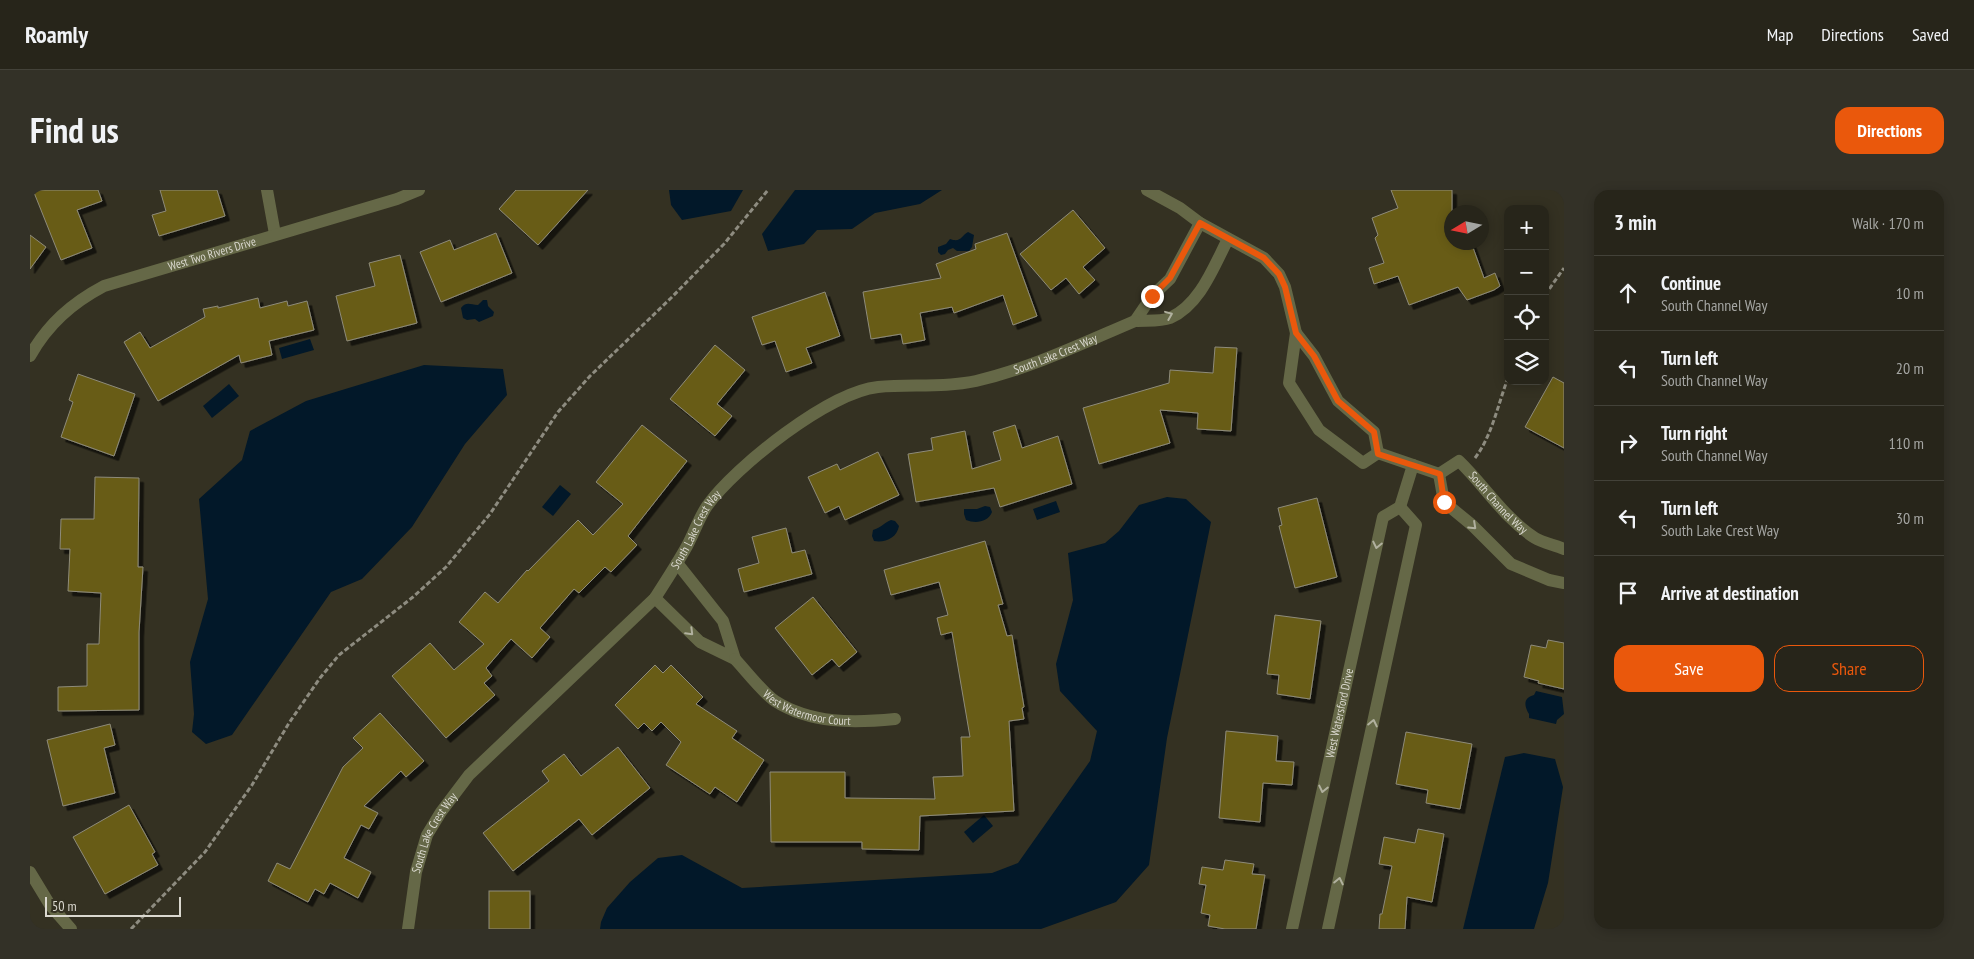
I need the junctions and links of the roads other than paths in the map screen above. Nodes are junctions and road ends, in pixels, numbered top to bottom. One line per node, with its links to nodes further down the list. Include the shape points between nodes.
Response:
1 (267, 190): 5 (street)
2 (419, 190): 5 (street, West Two Rivers Drive)
3 (1147, 190): 4 (street)
4 (1200, 223): 6 (street); 7 (street, via 1170,278 1152,296)
5 (276, 234): 9 (street, West Two Rivers Drive, via 104,286 81,298 61,315 40,338)
6 (1228, 239): 7 (street, South Lake Crest Way, one-way to 6, via 1169,318 1191,302); 8 (street, via 1264,258 1279,274)
7 (1135, 321): 15 (street, South Lake Crest Way, via 1029,366 984,379 928,386 876,387 843,398 780,437 726,484 706,507)
8 (1296, 333): 10 (street, via 1314,356 1338,401 1374,432); 10 (street, via 1289,384 1320,430 1363,463)
9 (30, 356)
10 (1378, 454): 11 (street)
11 (1413, 465): 12 (street); 13 (street)
12 (1440, 474): 14 (street, South Channel Way, via 1459,461 1478,479 1504,513 1536,538); 16 (street, one-way to 16, via 1444,502 1511,564)
13 (1400, 506): 23 (street, West Watersford Drive, one-way to 23, via 1383,517); 24 (street, one-way to 13, via 1416,525)
14 (1564, 549)
15 (678, 563): 17 (street, South Lake Crest Way); 18 (street, West Watermoor Court, via 723,621)
16 (1564, 583)
17 (655, 598): 18 (street, West Watermoor Court, one-way to 18, via 700,642); 22 (street, South Lake Crest Way, via 469,775 440,812 426,835 416,872)
18 (735, 659): 19 (street, West Watermoor Court, via 774,700 805,716 854,723)
19 (895, 719)
20 (30, 872): 21 (street, via 50,905)
21 (71, 929)
22 (408, 929)
23 (1292, 929)
24 (1328, 929)

